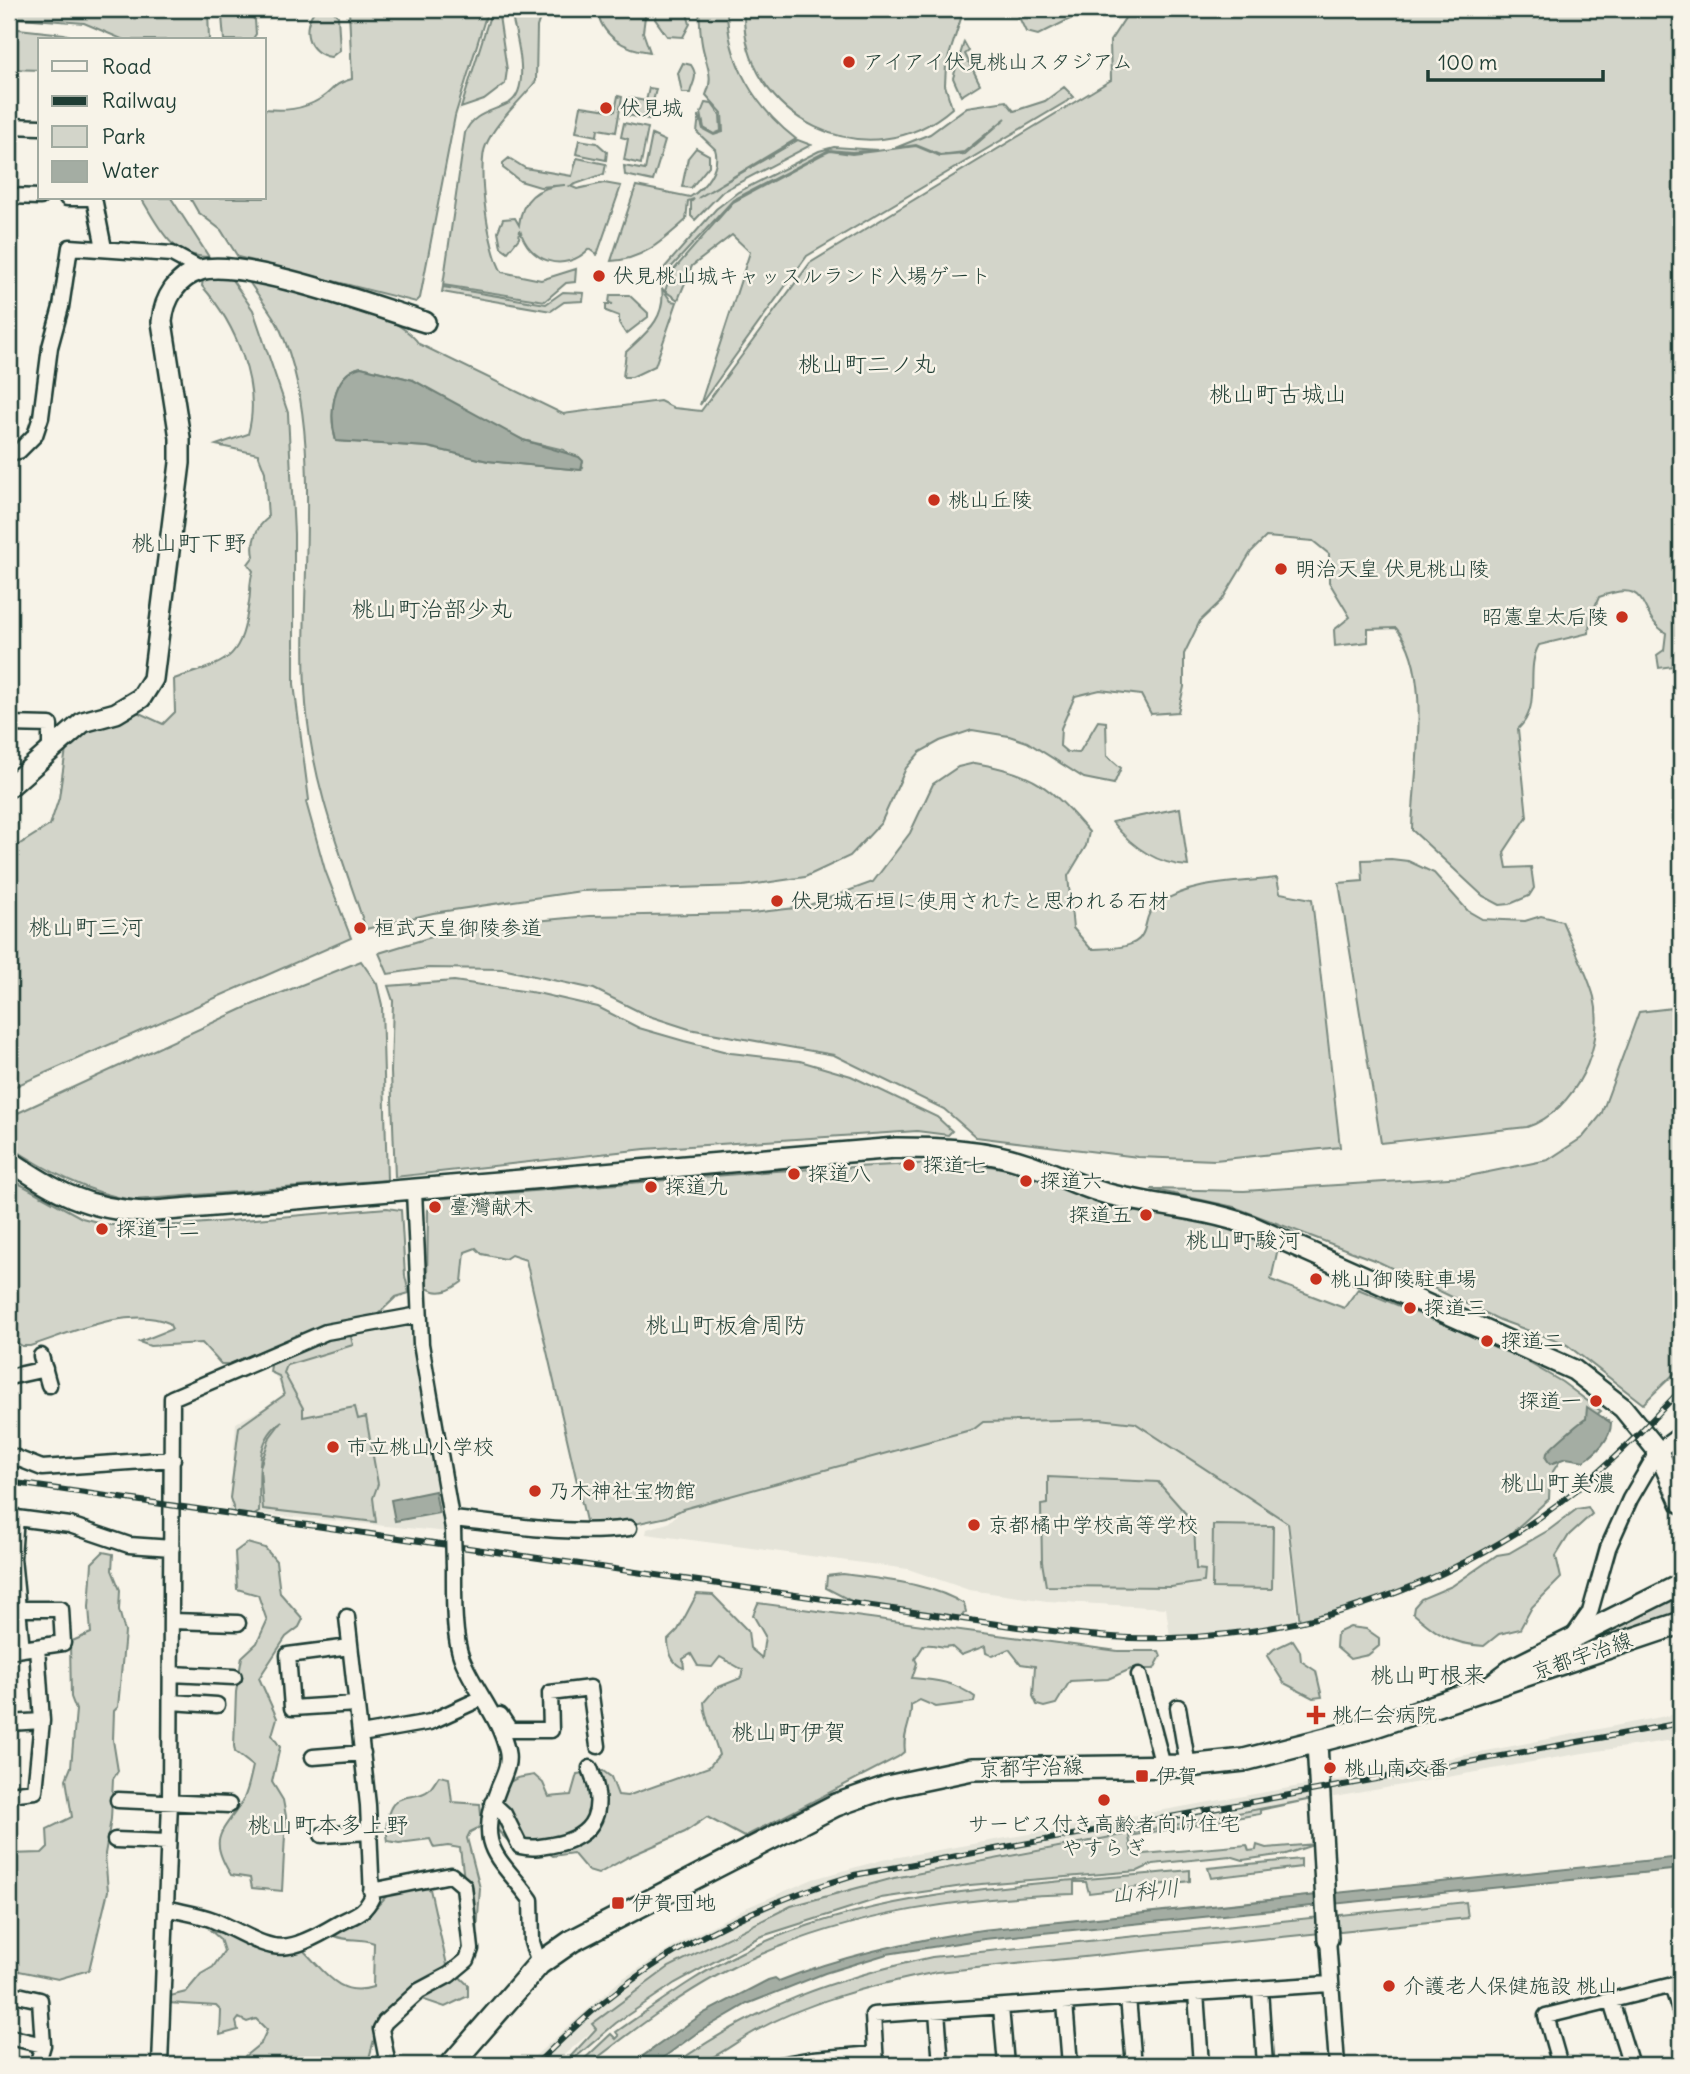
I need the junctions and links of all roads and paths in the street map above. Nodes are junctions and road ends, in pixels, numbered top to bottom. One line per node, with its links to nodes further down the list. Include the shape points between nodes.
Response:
1 (9, 126): 2 (street)
2 (38, 127)
3 (9, 196): 4 (street)
4 (38, 197)
5 (94, 200): 6 (street)
6 (104, 248): 7 (street, via 172,254); 9 (street, via 70,247 41,417 35,435)
7 (202, 270): 8 (street, via 260,274); 11 (street, via 173,289 163,314 180,450 153,679 141,698 116,713 83,722)
8 (425, 322)
9 (14, 452)
10 (9, 724): 11 (street, via 50,725)
11 (50, 751): 12 (street)
12 (9, 787)
13 (9, 1160): 14 (street, via 74,1199 119,1211)
14 (414, 1191): 15 (street); 19 (street, via 896,1148 996,1155 1104,1193 1226,1217 1274,1234 1544,1355 1598,1386)
15 (419, 1315): 21 (street, via 326,1332 172,1398); 24 (street)
16 (9, 1377): 17 (street, via 43,1362)
17 (49, 1385)
18 (1681, 1434): 19 (street)
19 (1658, 1451): 22 (street); 33 (street, via 1608,1548 1590,1612)
20 (9, 1455): 21 (street, via 41,1468)
21 (173, 1459): 26 (street)
22 (1681, 1503)
23 (12, 1517): 26 (street, via 70,1525 130,1545); 28 (street)
24 (453, 1524): 25 (street, via 595,1533); 40 (street, bridge, via 461,1658)
25 (629, 1528)
26 (172, 1548): 30 (street)
27 (1681, 1584): 33 (street)
28 (20, 1609): 35 (street); 35 (street, via 61,1609 63,1643)
29 (347, 1617): 34 (street)
30 (172, 1621): 31 (street); 36 (street)
31 (238, 1623)
32 (1681, 1623): 39 (main road, 京都宇治線)
33 (1570, 1640): 39 (street, via 1513,1668)
34 (350, 1647): 42 (street); 42 (street, via 288,1655 292,1708)
35 (22, 1649): 46 (street)
36 (171, 1674): 38 (street); 41 (street)
37 (1139, 1675): 53 (street)
38 (234, 1677)
39 (1485, 1689): 49 (main road, 京都宇治線)
40 (482, 1698): 45 (street); 48 (street, via 430,1722)
41 (171, 1702): 43 (street); 58 (street)
42 (356, 1704): 48 (street)
43 (217, 1705)
44 (1178, 1707): 54 (street)
45 (491, 1714): 50 (street, via 497,1710 510,1730 551,1730 550,1693 590,1688); 59 (street, via 508,1755)
46 (42, 1721): 47 (street); 56 (street, via 35,1791)
47 (9, 1723)
48 (361, 1734): 51 (street)
49 (1317, 1743): 54 (main road, 京都宇治線, via 1244,1760); 67 (street)
50 (598, 1745)
51 (363, 1753): 52 (street); 61 (street)
52 (313, 1757)
53 (1163, 1766): 54 (main road, 京都宇治線); 68 (main road, 京都宇治線, via 972,1769 887,1787 836,1805 740,1853 610,1920)
54 (1188, 1766)
55 (590, 1768): 59 (street, via 597,1785 597,1809 593,1824 572,1842 531,1849 520,1846 504,1814)
56 (9, 1794)
57 (118, 1800): 58 (street)
58 (170, 1802): 60 (street); 64 (street)
59 (492, 1803): 68 (street, via 492,1851 531,1900 532,1942)
60 (229, 1805)
61 (369, 1832): 62 (street); 65 (street)
62 (322, 1835)
63 (114, 1840): 64 (street)
64 (168, 1842): 66 (street)
65 (371, 1891): 66 (street, via 366,1910 306,1943 287,1947 256,1943 209,1918); 86 (street, via 451,1875 458,1879 464,1886 471,1950 467,1960 419,1991 385,2022)
66 (166, 1908): 85 (street)
67 (1328, 1939): 69 (street)
68 (539, 1964): 87 (main road, 京都宇治線)
69 (1329, 1984): 71 (street); 95 (street)
70 (1677, 1985): 75 (street); 79 (street)
71 (1260, 1989): 73 (street); 94 (street)
72 (9, 1993): 81 (street, via 40,2000)
73 (1196, 1993): 74 (street); 93 (street)
74 (1128, 1998): 76 (street); 92 (street)
75 (1611, 2001): 96 (street, via 1546,2016); 97 (street)
76 (1065, 2003): 77 (street); 91 (street)
77 (1002, 2007): 78 (street); 90 (street)
78 (937, 2011): 82 (street, via 873,2015); 89 (street)
79 (1681, 2014)
80 (9, 2037): 81 (street)
81 (43, 2045): 84 (street)
82 (876, 2059): 83 (street)
83 (813, 2062): 88 (street)
84 (37, 2065)
85 (160, 2065)
86 (388, 2065)
87 (451, 2065)
88 (779, 2065)
89 (941, 2065)
90 (1006, 2065)
91 (1070, 2065)
92 (1134, 2065)
93 (1200, 2065)
94 (1265, 2065)
95 (1337, 2065)
96 (1560, 2065)
97 (1631, 2065)

